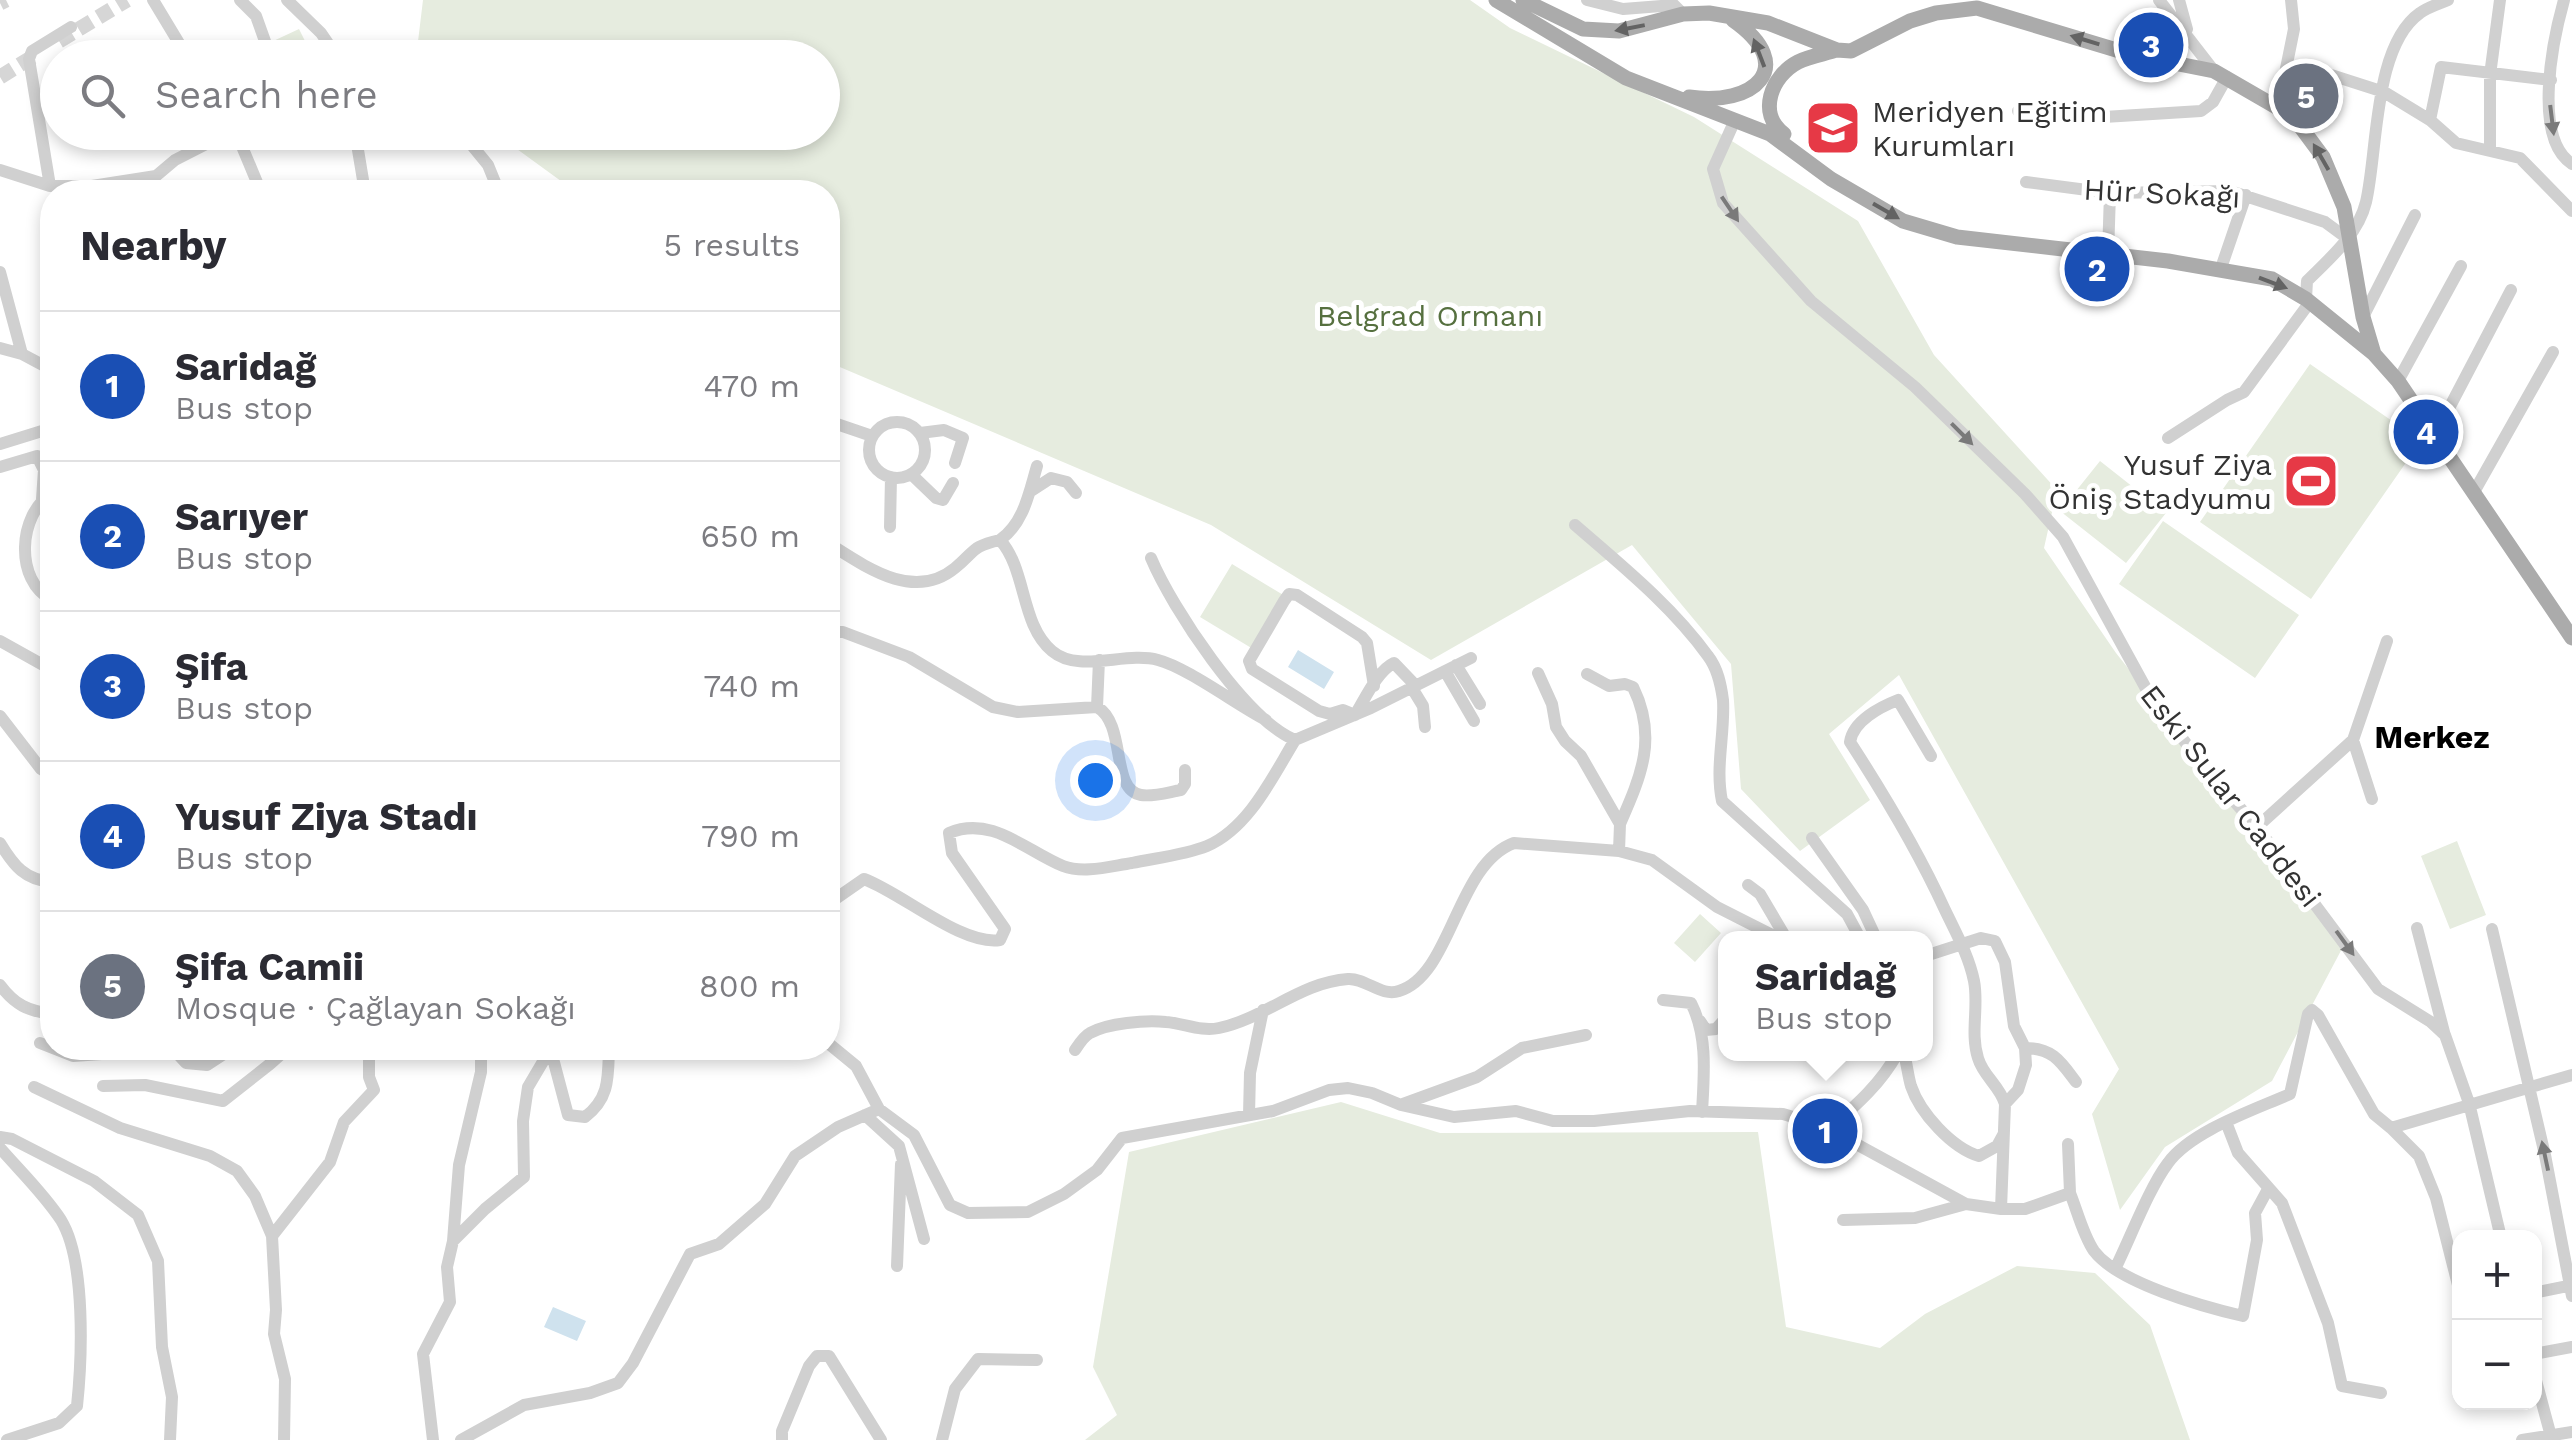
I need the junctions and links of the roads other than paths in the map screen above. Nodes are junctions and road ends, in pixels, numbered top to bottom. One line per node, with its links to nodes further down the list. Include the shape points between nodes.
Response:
1 (153, 0): 19 (street)
2 (240, 0): 20 (street, via 256,16)
3 (1496, 0): 29 (main road, via 1608,69)
4 (1522, 0): 14 (main road, one-way to 4, via 1619,31 1583,29)
5 (1588, 0): 14 (street, via 1623,9 1674,5)
6 (2159, 0): 17 (street)
7 (2179, 0): 17 (street)
8 (2291, 0): 24 (street, via 2294,29)
9 (2448, 0): 28 (street, via 2404,29)
10 (2500, 0): 26 (street)
11 (2564, 0): 27 (street)
12 (310, 1): 13 (street)
13 (292, 4): 21 (street)
14 (1683, 14): 15 (main road)
15 (1726, 15): 23 (main road); 29 (main road, one-way to 15, via 1732,98 1761,79 1765,62 1756,41)
16 (70, 27): 18 (street)
17 (2189, 36): 25 (street)
18 (49, 40)
19 (177, 40)
20 (265, 40)
21 (326, 40)
22 (40, 46): 34 (street, via 29,60)
23 (1837, 50): 25 (main road, one-way to 23, via 1978,8 1936,13 1860,48); 41 (main road, via 1790,68 1767,102 1769,119)
24 (2286, 68): 28 (street, via 2303,66); 30 (street)
25 (2220, 74): 30 (main road); 31 (street, via 2213,102 2201,111)
26 (2490, 76): 27 (street); 33 (street, via 2441,68); 40 (street)
27 (2551, 80): 42 (street, one-way to 42, via 2557,149)
28 (2384, 92): 33 (street); 53 (street)
29 (1675, 98): 32 (main road)
30 (2278, 108): 54 (main road, one-way to 30, via 2323,156)
31 (2018, 111)
32 (1736, 120): 41 (main road); 122 (street, Eski Sular Caddesi, one-way to 122, via 1713,168 1723,202 1811,301 1915,387 2062,536 2148,694)
33 (2430, 120): 40 (street, via 2456,143)
34 (40, 126)
35 (44, 150): 44 (street)
36 (195, 150): 45 (street, via 156,176)
37 (244, 150): 46 (street)
38 (358, 150): 47 (street)
39 (476, 150): 48 (street)
40 (2490, 151): 55 (street, via 2520,158)
41 (1805, 157): 58 (main road, one-way to 58, via 1830,179 1931,231)
42 (2572, 164)
43 (0, 170): 50 (street)
44 (49, 180)
45 (130, 180)
46 (257, 180)
47 (364, 180)
48 (494, 180)
49 (2026, 182): 51 (street, Hür Sokağı)
50 (40, 183)
51 (2110, 193): 52 (street, Hür Sokağı); 58 (street)
52 (2246, 195): 57 (street, Hür Sokağı, via 2325,222); 60 (street)
53 (2366, 204): 54 (street); 57 (street)
54 (2344, 206): 57 (main road)
55 (2572, 211)
56 (2415, 215): 64 (street)
57 (2348, 239): 63 (street, via 2306,281); 64 (main road)
58 (2108, 255): 60 (main road)
59 (2461, 266): 71 (street)
60 (2220, 271): 63 (main road, one-way to 63, via 2272,279)
61 (0, 272): 68 (street)
62 (2511, 290): 75 (street)
63 (2308, 301): 65 (main road); 77 (street, via 2244,392)
64 (2362, 318): 65 (main road, via 2343,326); 69 (main road)
65 (2334, 322): 69 (main road)
66 (0, 348): 68 (street)
67 (2553, 352): 87 (street)
68 (22, 354): 70 (street)
69 (2374, 354): 71 (main road)
70 (40, 364)
71 (2398, 381): 75 (main road)
72 (840, 423): 76 (street)
73 (40, 432): 78 (street)
74 (920, 432): 76 (street, via 889,422); 80 (street, via 944,430 964,438); 83 (street, via 926,452)
75 (2435, 435): 87 (main road)
76 (872, 436): 84 (street, via 870,458)
77 (2168, 438)
78 (0, 444)
79 (40, 462): 82 (street, via 37,456)
80 (955, 463)
81 (1038, 466): 86 (street)
82 (0, 467)
83 (911, 474): 84 (street); 85 (street, via 943,500)
84 (891, 477): 91 (street)
85 (953, 483)
86 (1029, 492): 88 (street, via 1051,478); 92 (street, via 1013,531)
87 (2474, 492): 97 (main road)
88 (1076, 493)
89 (40, 505): 95 (street, via 25,560)
90 (1574, 525): 133 (street, via 1710,657 1723,702 1722,801 1847,914)
91 (890, 527)
92 (1000, 540): 93 (street, via 976,545 954,570 923,584 886,576); 101 (street, via 1052,651 1068,660)
93 (840, 550)
94 (1150, 558): 112 (street, via 1198,641)
95 (40, 591)
96 (840, 632): 109 (street, via 909,657 993,707)
97 (2572, 638)
98 (2386, 640): 116 (street)
99 (0, 641): 102 (street)
100 (1471, 658): 103 (street)
101 (1099, 660): 109 (street); 112 (street, via 1158,660)
102 (40, 663)
103 (1450, 668): 107 (street); 108 (street); 113 (street)
104 (1538, 673): 121 (street, via 1556,728 1581,756)
105 (1587, 674): 121 (street, via 1609,686 1633,687 1644,710 1643,764)
106 (1374, 686): 107 (street, via 1394,663); 110 (street); 110 (street, via 1362,637 1289,594 1251,654 1252,669 1320,711)
107 (1414, 687): 110 (street); 114 (street)
108 (1480, 704)
109 (1097, 707): 119 (street, via 1114,728 1130,790 1181,790)
110 (1355, 715): 115 (street)
111 (0, 716): 118 (street)
112 (1266, 720): 115 (street)
113 (1474, 721)
114 (1425, 726)
115 (1296, 740): 128 (street, via 1241,821 1208,846 1092,870 1066,868 1013,837 986,830 949,833 952,853 1005,928 1000,940 950,927 864,880)
116 (2353, 740): 120 (street); 122 (street)
117 (1931, 756): 135 (street, via 1898,700 1850,734)
118 (40, 768)
119 (1185, 770)
120 (2372, 799)
121 (1620, 824): 125 (street)
122 (2258, 827): 143 (street, Eski Sular Caddesi, one-way to 143, via 2378,989)
123 (1812, 838): 134 (street)
124 (0, 843): 126 (street, via 12,864)
125 (1619, 851): 131 (street, via 1652,860); 139 (street, via 1507,845 1474,881 1420,976 1396,992 1357,980 1335,982)
126 (40, 881)
127 (1748, 885): 132 (street)
128 (840, 896)
129 (2416, 928): 143 (street)
130 (2492, 929): 163 (street)
131 (1763, 931)
132 (1782, 931)
133 (1856, 931)
134 (1873, 931)
135 (1962, 944): 136 (street); 145 (street, via 1994,941 2005,962 2014,1026); 166 (street, via 1975,985 1980,1067)
136 (1933, 953)
137 (0, 986): 140 (street, via 12,1002)
138 (1663, 1000): 141 (street, via 1691,1003)
139 (1264, 1010): 146 (street, via 1215,1029 1164,1022 1110,1027 1087,1034); 170 (street)
140 (40, 1013)
141 (1700, 1021): 142 (street, via 1706,1030); 169 (street)
142 (1718, 1027)
143 (2444, 1035): 165 (street)
144 (1586, 1036): 167 (street, via 1522,1048 1477,1076)
145 (2026, 1048): 161 (street, via 2057,1056); 166 (street, via 2018,1090)
146 (1075, 1050)
147 (840, 1053): 168 (street, via 856,1066)
148 (184, 1060): 149 (street)
149 (213, 1060)
150 (271, 1060): 159 (street)
151 (274, 1060): 159 (street)
152 (370, 1060): 185 (street, via 374,1090 344,1122 330,1162)
153 (481, 1060): 187 (street, via 459,1165)
154 (544, 1060): 187 (street, via 528,1087 524,1177)
155 (554, 1060): 156 (street, via 568,1115 585,1117 600,1106)
156 (609, 1060)
157 (1896, 1061): 173 (street)
158 (1903, 1061): 174 (street, via 1922,1108 1955,1143 1980,1156)
159 (270, 1064): 162 (street, via 223,1101 144,1085)
160 (2572, 1076): 163 (street)
161 (2076, 1082)
162 (103, 1086)
163 (2528, 1086): 165 (street); 191 (street, one-way to 163)
164 (34, 1088): 185 (street, via 237,1171)
165 (2470, 1103): 172 (street); 184 (street)
166 (2006, 1104): 174 (street)
167 (1401, 1105): 169 (street, via 1454,1117 1516,1112 1553,1121); 170 (street, via 1348,1088)
168 (872, 1112): 170 (street, via 914,1135 950,1205 994,1214 1028,1212 1064,1194 1098,1170 1122,1138); 178 (street); 204 (street, via 795,1156 765,1204 719,1244 690,1254 618,1383 524,1406)
169 (1702, 1112): 173 (street, via 1782,1114)
170 (1248, 1115)
171 (2226, 1122): 172 (street, via 2290,1094 2312,1010 2374,1114); 179 (street, via 2238,1153); 190 (street, via 2168,1162)
172 (2390, 1128): 188 (street, via 2419,1156)
173 (1828, 1130): 181 (street)
174 (2004, 1133): 182 (street)
175 (0, 1137): 201 (street, via 94,1181 138,1215 158,1261)
176 (2068, 1144): 180 (street)
177 (0, 1148): 200 (street, via 62,1222 74,1253 82,1366 77,1406 58,1422)
178 (902, 1157): 186 (street); 189 (street)
179 (2268, 1189): 190 (street, via 2254,1213 2257,1240 2243,1316); 196 (street, via 2282,1203 2328,1323 2342,1386)
180 (2070, 1193): 182 (street, via 2037,1206); 190 (street, via 2094,1250)
181 (1966, 1204): 182 (street); 183 (street, via 1915,1218)
182 (2001, 1209)
183 (1842, 1220)
184 (2498, 1230)
185 (272, 1236): 202 (street)
186 (924, 1238)
187 (453, 1241): 203 (street, via 450,1302 423,1354)
188 (2452, 1261)
189 (896, 1266)
190 (2115, 1269)
191 (2571, 1289): 192 (street)
192 (2542, 1293)
193 (2572, 1347): 194 (street)
194 (2542, 1353)
195 (1037, 1360): 207 (street, via 978,1360 955,1389)
196 (2381, 1392)
197 (2542, 1404): 199 (street)
198 (2572, 1432): 199 (street)
199 (2551, 1438): 208 (street)
200 (7, 1440)
201 (170, 1440)
202 (284, 1440)
203 (433, 1440)
204 (462, 1440)
205 (782, 1440): 206 (street, via 809,1366 829,1356)
206 (881, 1440)
207 (942, 1440)
208 (2522, 1440)

